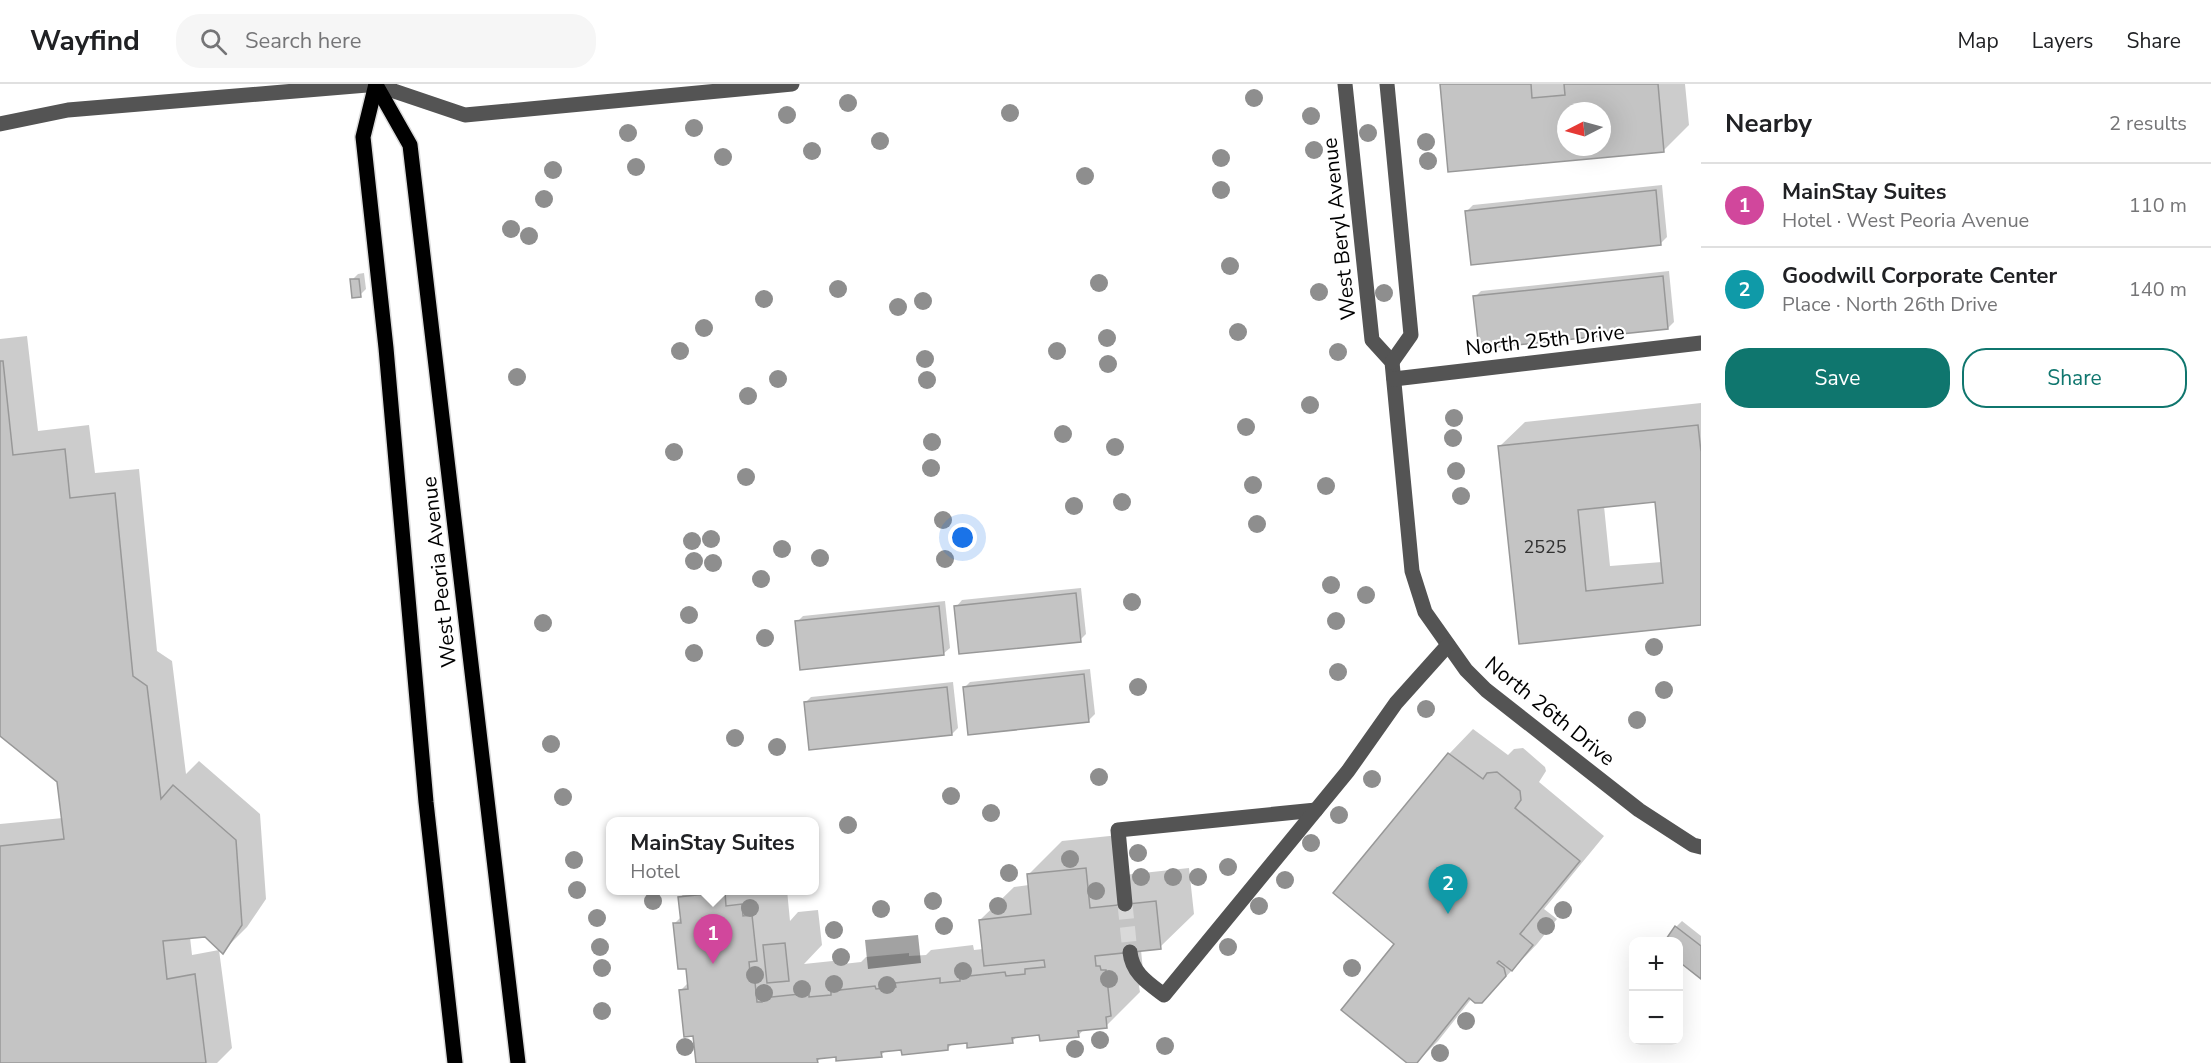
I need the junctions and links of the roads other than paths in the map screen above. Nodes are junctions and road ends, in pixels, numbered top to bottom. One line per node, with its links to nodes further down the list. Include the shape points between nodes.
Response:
1 (377, 84): 2 (street, via 465,115); 5 (street, via 68,110); 14 (main road, West Peoria Avenue, via 363,136 426,802); 15 (main road, West Peoria Avenue, via 410,145)
2 (792, 84)
3 (1346, 84): 7 (street, West Beryl Avenue, via 1371,340)
4 (1387, 84): 7 (street, via 1411,334)
5 (0, 124)
6 (1701, 343): 8 (street, North 25th Drive)
7 (1392, 362): 8 (street)
8 (1394, 378): 9 (street, North 26th Drive, via 1412,571 1425,612)
9 (1448, 645): 10 (street, via 1396,703); 11 (street, North 26th Drive, via 1486,690 1640,810)
10 (1316, 810): 12 (street, via 1118,830); 13 (street, via 1164,995 1134,968)
11 (1701, 847)
12 (1125, 904)
13 (1130, 952)
14 (455, 1063)
15 (518, 1063)

